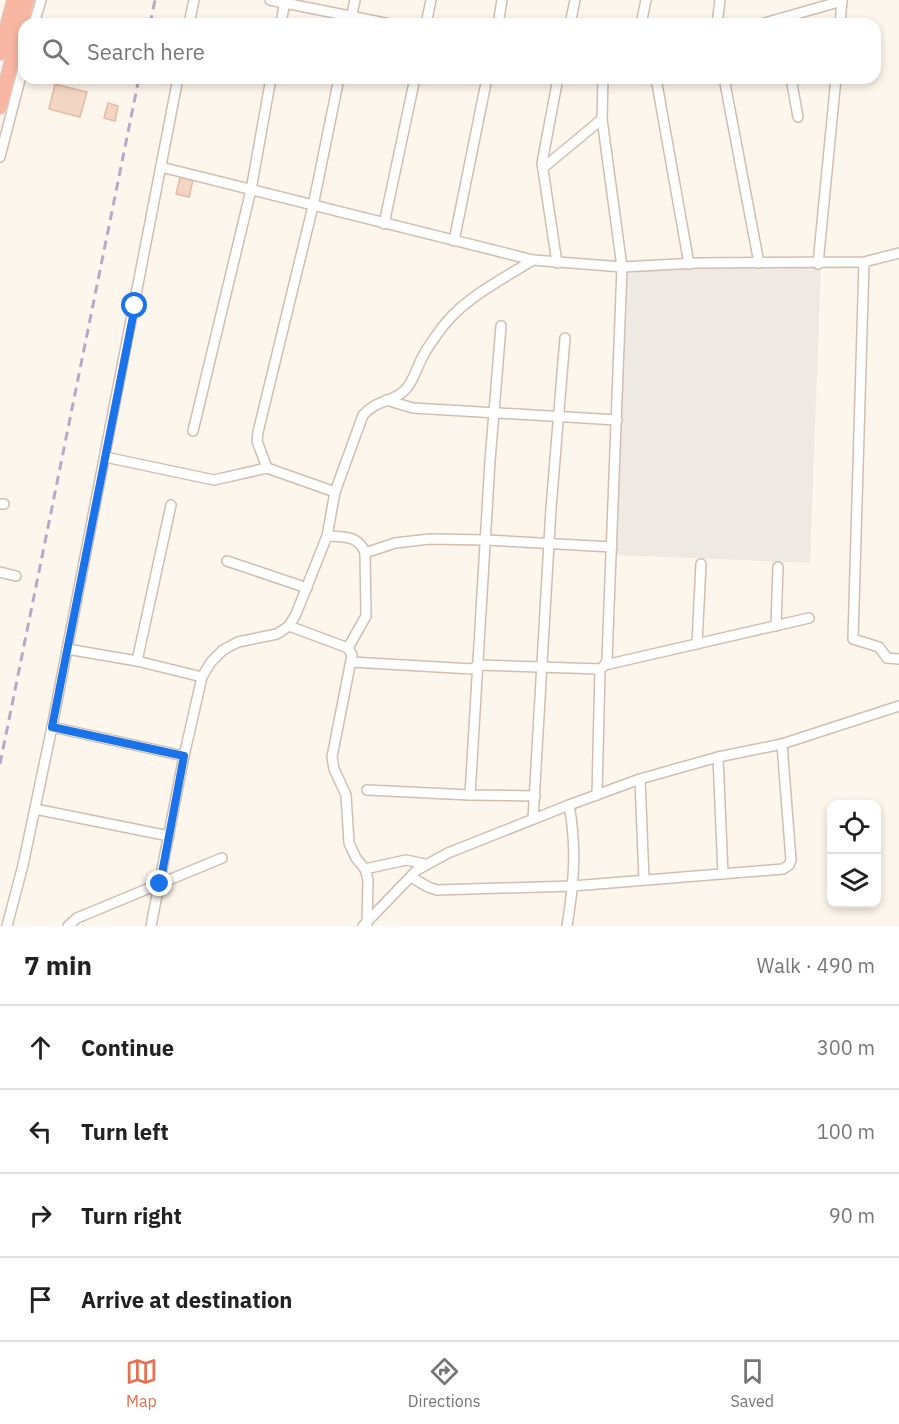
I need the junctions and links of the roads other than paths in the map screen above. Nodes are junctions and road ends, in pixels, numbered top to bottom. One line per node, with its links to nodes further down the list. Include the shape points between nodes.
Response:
1 (14, 0): 28 (highway)
2 (27, 0): 14 (highway)
3 (41, 0): 15 (street)
4 (194, 0): 16 (street)
5 (270, 0): 13 (street)
6 (355, 0): 19 (street)
7 (431, 0): 20 (street)
8 (502, 0): 21 (street)
9 (575, 0): 22 (street)
10 (646, 0): 23 (street)
11 (720, 0): 24 (street)
12 (842, 0): 25 (street); 26 (street)
13 (285, 1): 17 (street); 18 (street)
14 (22, 18)
15 (36, 18)
16 (190, 18)
17 (282, 18)
18 (344, 18)
19 (351, 18)
20 (427, 18)
21 (499, 18)
22 (571, 18)
23 (642, 18)
24 (718, 18)
25 (788, 18)
26 (840, 18)
27 (18, 35): 41 (highway)
28 (0, 53)
29 (19, 84): 44 (street)
30 (177, 84): 45 (street)
31 (270, 84): 47 (street)
32 (338, 84): 48 (street)
33 (414, 84): 49 (street)
34 (486, 84): 50 (street)
35 (557, 84): 46 (street)
36 (603, 84): 43 (street)
37 (657, 84): 56 (street)
38 (725, 84): 55 (street)
39 (792, 84): 42 (street)
40 (835, 84): 57 (street)
41 (0, 106)
42 (798, 117)
43 (602, 119): 46 (street); 58 (street)
44 (0, 157)
45 (161, 167): 47 (street); 66 (street)
46 (543, 168): 54 (street)
47 (251, 190): 48 (street); 65 (street)
48 (313, 206): 49 (street); 67 (street, via 258,432 257,441)
49 (384, 224): 50 (street)
50 (454, 241): 52 (street)
51 (899, 254): 53 (street)
52 (533, 260): 54 (street); 61 (street, via 463,306 439,331 408,386)
53 (864, 262): 57 (street); 87 (street, via 853,639 879,647 887,658)
54 (557, 263): 58 (street)
55 (759, 263): 56 (street); 57 (street)
56 (689, 264): 58 (street)
57 (818, 264)
58 (622, 267): 64 (street)
59 (501, 326): 62 (street)
60 (565, 338): 63 (street)
61 (386, 400): 62 (street, via 413,408); 68 (street, via 363,415)
62 (494, 412): 63 (street); 71 (street)
63 (559, 416): 64 (street); 72 (street)
64 (618, 420): 73 (street)
65 (193, 431)
66 (105, 457): 67 (street, via 214,480); 86 (street)
67 (267, 468): 68 (street)
68 (335, 492): 70 (street)
69 (171, 505): 88 (street)
70 (327, 536): 74 (street, via 358,541); 80 (street)
71 (486, 540): 72 (street); 74 (street, via 411,540); 90 (street)
72 (549, 544): 73 (street); 92 (street)
73 (612, 547): 91 (street, via 608,655)
74 (365, 553): 85 (street, via 366,616)
75 (227, 561): 80 (street)
76 (701, 564): 84 (street)
77 (778, 567): 83 (street)
78 (0, 572): 79 (street)
79 (16, 576)
80 (307, 588): 82 (street)
81 (809, 618): 83 (street)
82 (289, 626): 85 (street); 93 (street, via 277,634 238,642 223,650)
83 (776, 626): 84 (street)
84 (697, 644): 91 (street)
85 (348, 648): 89 (street)
86 (67, 649): 88 (street); 95 (street)
87 (899, 659)
88 (137, 661): 93 (street)
89 (352, 662): 90 (street, via 472,669); 110 (street, via 332,757 346,795 349,843)
90 (478, 665): 92 (street); 101 (street)
91 (602, 667): 92 (street); 102 (street)
92 (541, 668): 103 (street)
93 (202, 677): 97 (street)
94 (899, 706): 96 (street)
95 (52, 727): 97 (street); 105 (street)
96 (782, 744): 98 (street); 111 (street, via 789,865 783,869)
97 (184, 756): 107 (street)
98 (718, 758): 99 (street); 111 (street)
99 (640, 779): 102 (street); 113 (street)
100 (367, 790): 101 (street)
101 (470, 795): 103 (street)
102 (597, 795): 104 (street)
103 (534, 796): 106 (street)
104 (568, 805): 106 (street); 115 (street, via 574,839)
105 (35, 809): 107 (street); 117 (street)
106 (533, 819): 109 (street)
107 (169, 836): 114 (street)
108 (222, 858): 114 (street)
109 (425, 864): 110 (street, via 406,860); 112 (street)
110 (365, 869): 116 (street)
111 (723, 874): 113 (street)
112 (411, 877): 115 (street, via 437,890); 116 (street)
113 (644, 880): 115 (street)
114 (160, 884): 118 (street, via 77,918); 119 (street)
115 (573, 886): 120 (street)
116 (366, 925)
117 (7, 926)
118 (68, 926)
119 (151, 926)
120 (567, 926)

